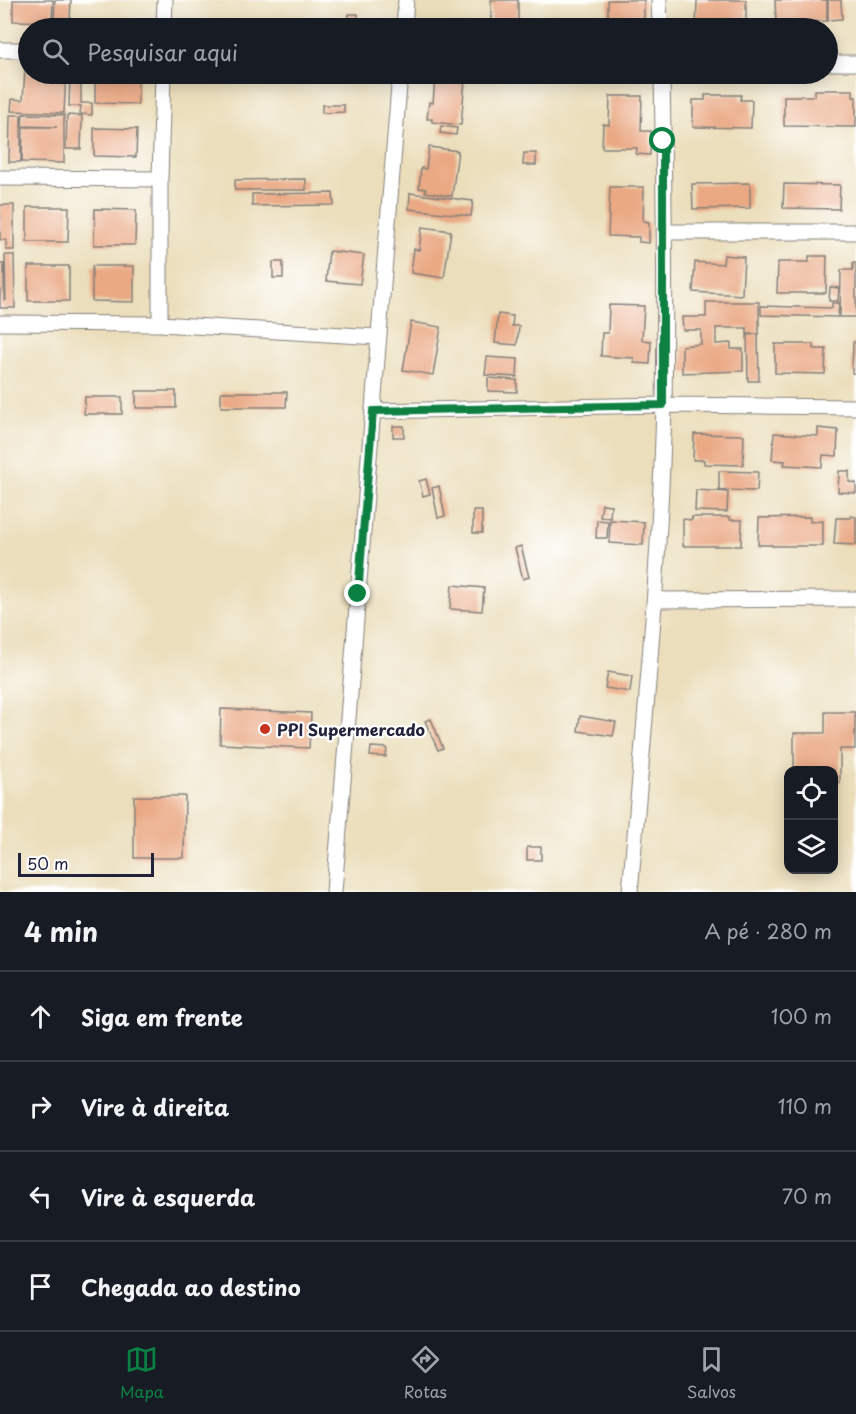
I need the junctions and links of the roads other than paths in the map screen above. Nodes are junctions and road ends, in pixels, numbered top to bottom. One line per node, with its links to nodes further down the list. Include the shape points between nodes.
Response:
1 (165, 0): 4 (street)
2 (406, 0): 5 (street)
3 (659, 0): 6 (street)
4 (164, 18)
5 (405, 18)
6 (660, 18)
7 (0, 50): 8 (street)
8 (18, 50)
9 (838, 63): 10 (street)
10 (856, 63)
11 (163, 84): 15 (street)
12 (399, 84): 20 (street)
13 (662, 84): 16 (street)
14 (0, 178): 15 (street)
15 (160, 179): 19 (street)
16 (664, 232): 17 (street); 21 (street)
17 (856, 232)
18 (0, 323): 19 (street)
19 (160, 324): 20 (street)
20 (378, 337): 23 (street)
21 (663, 405): 22 (street); 23 (street); 25 (street)
22 (856, 407)
23 (373, 411): 26 (street)
24 (856, 599): 25 (street)
25 (655, 600): 27 (street)
26 (334, 892)
27 (630, 892)

